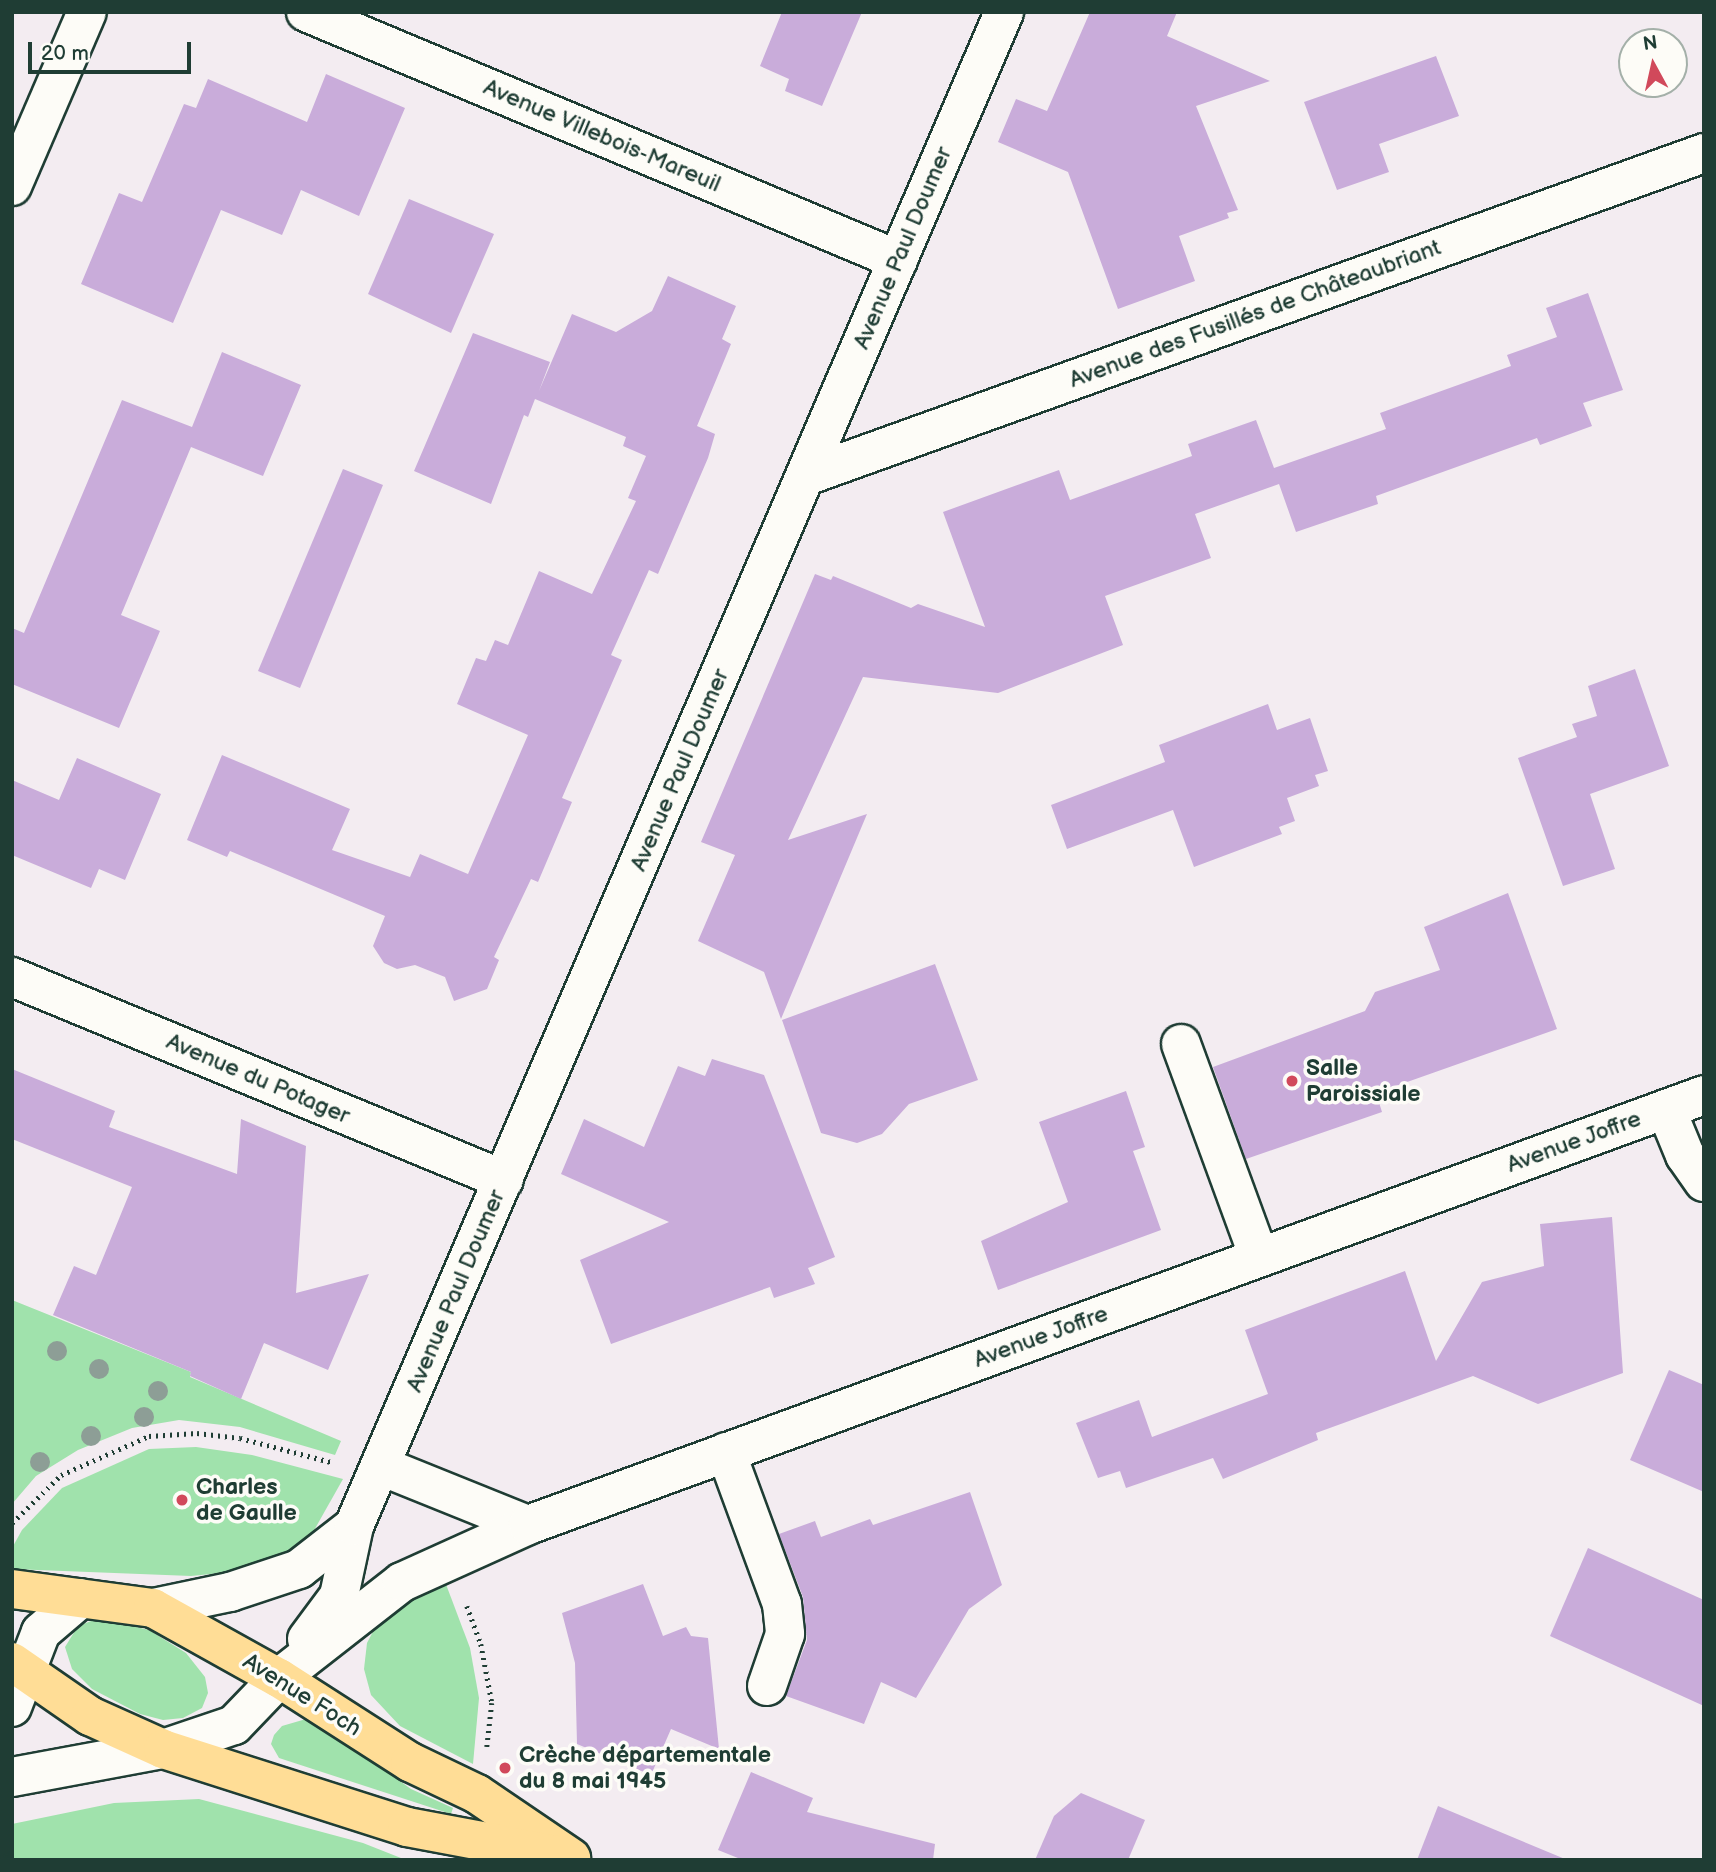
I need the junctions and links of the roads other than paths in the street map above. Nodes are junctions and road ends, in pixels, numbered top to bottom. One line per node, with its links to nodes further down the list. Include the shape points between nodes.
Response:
1 (87, 12): 5 (street)
2 (306, 12): 6 (street, Avenue Villebois-Mareuil)
3 (1004, 12): 6 (street, Avenue Paul Doumer)
4 (1704, 153): 7 (street, Avenue des Fusillés de Châteaubriant)
5 (12, 186)
6 (898, 260): 7 (street, Avenue Paul Doumer)
7 (806, 476): 12 (street, Avenue Paul Doumer)
8 (12, 977): 12 (street, Avenue du Potager)
9 (1181, 1044): 14 (street)
10 (1704, 1095): 11 (street, Avenue Joffre)
11 (1666, 1108): 13 (street, via 1685,1156); 14 (street, Avenue Joffre)
12 (504, 1180): 16 (street, Avenue Paul Doumer)
13 (1704, 1182)
14 (1259, 1257): 15 (street, Avenue Joffre)
15 (726, 1452): 17 (street, Avenue Joffre); 24 (street, via 782,1604 785,1634)
16 (380, 1466): 17 (street); 18 (street, Avenue Paul Doumer)
17 (528, 1525): 23 (street, Avenue Joffre, via 402,1582)
18 (354, 1526): 21 (street, via 299,1569 230,1592); 23 (street, Avenue Paul Doumer, via 339,1596)
19 (12, 1589): 20 (main road, Avenue Foch)
20 (81, 1598): 21 (main road, Avenue Foch); 22 (street, via 41,1632)
21 (153, 1608): 23 (main road, Avenue Foch)
22 (20, 1667): 25 (street); 26 (main road, Avenue Foch, via 90,1717)
23 (279, 1678): 26 (street, via 234,1725); 28 (main road, Avenue Foch, via 410,1762 477,1794)
24 (767, 1686)
25 (12, 1707)
26 (163, 1749): 27 (street); 28 (main road, Avenue Foch, via 407,1827)
27 (12, 1777)
28 (573, 1859)

